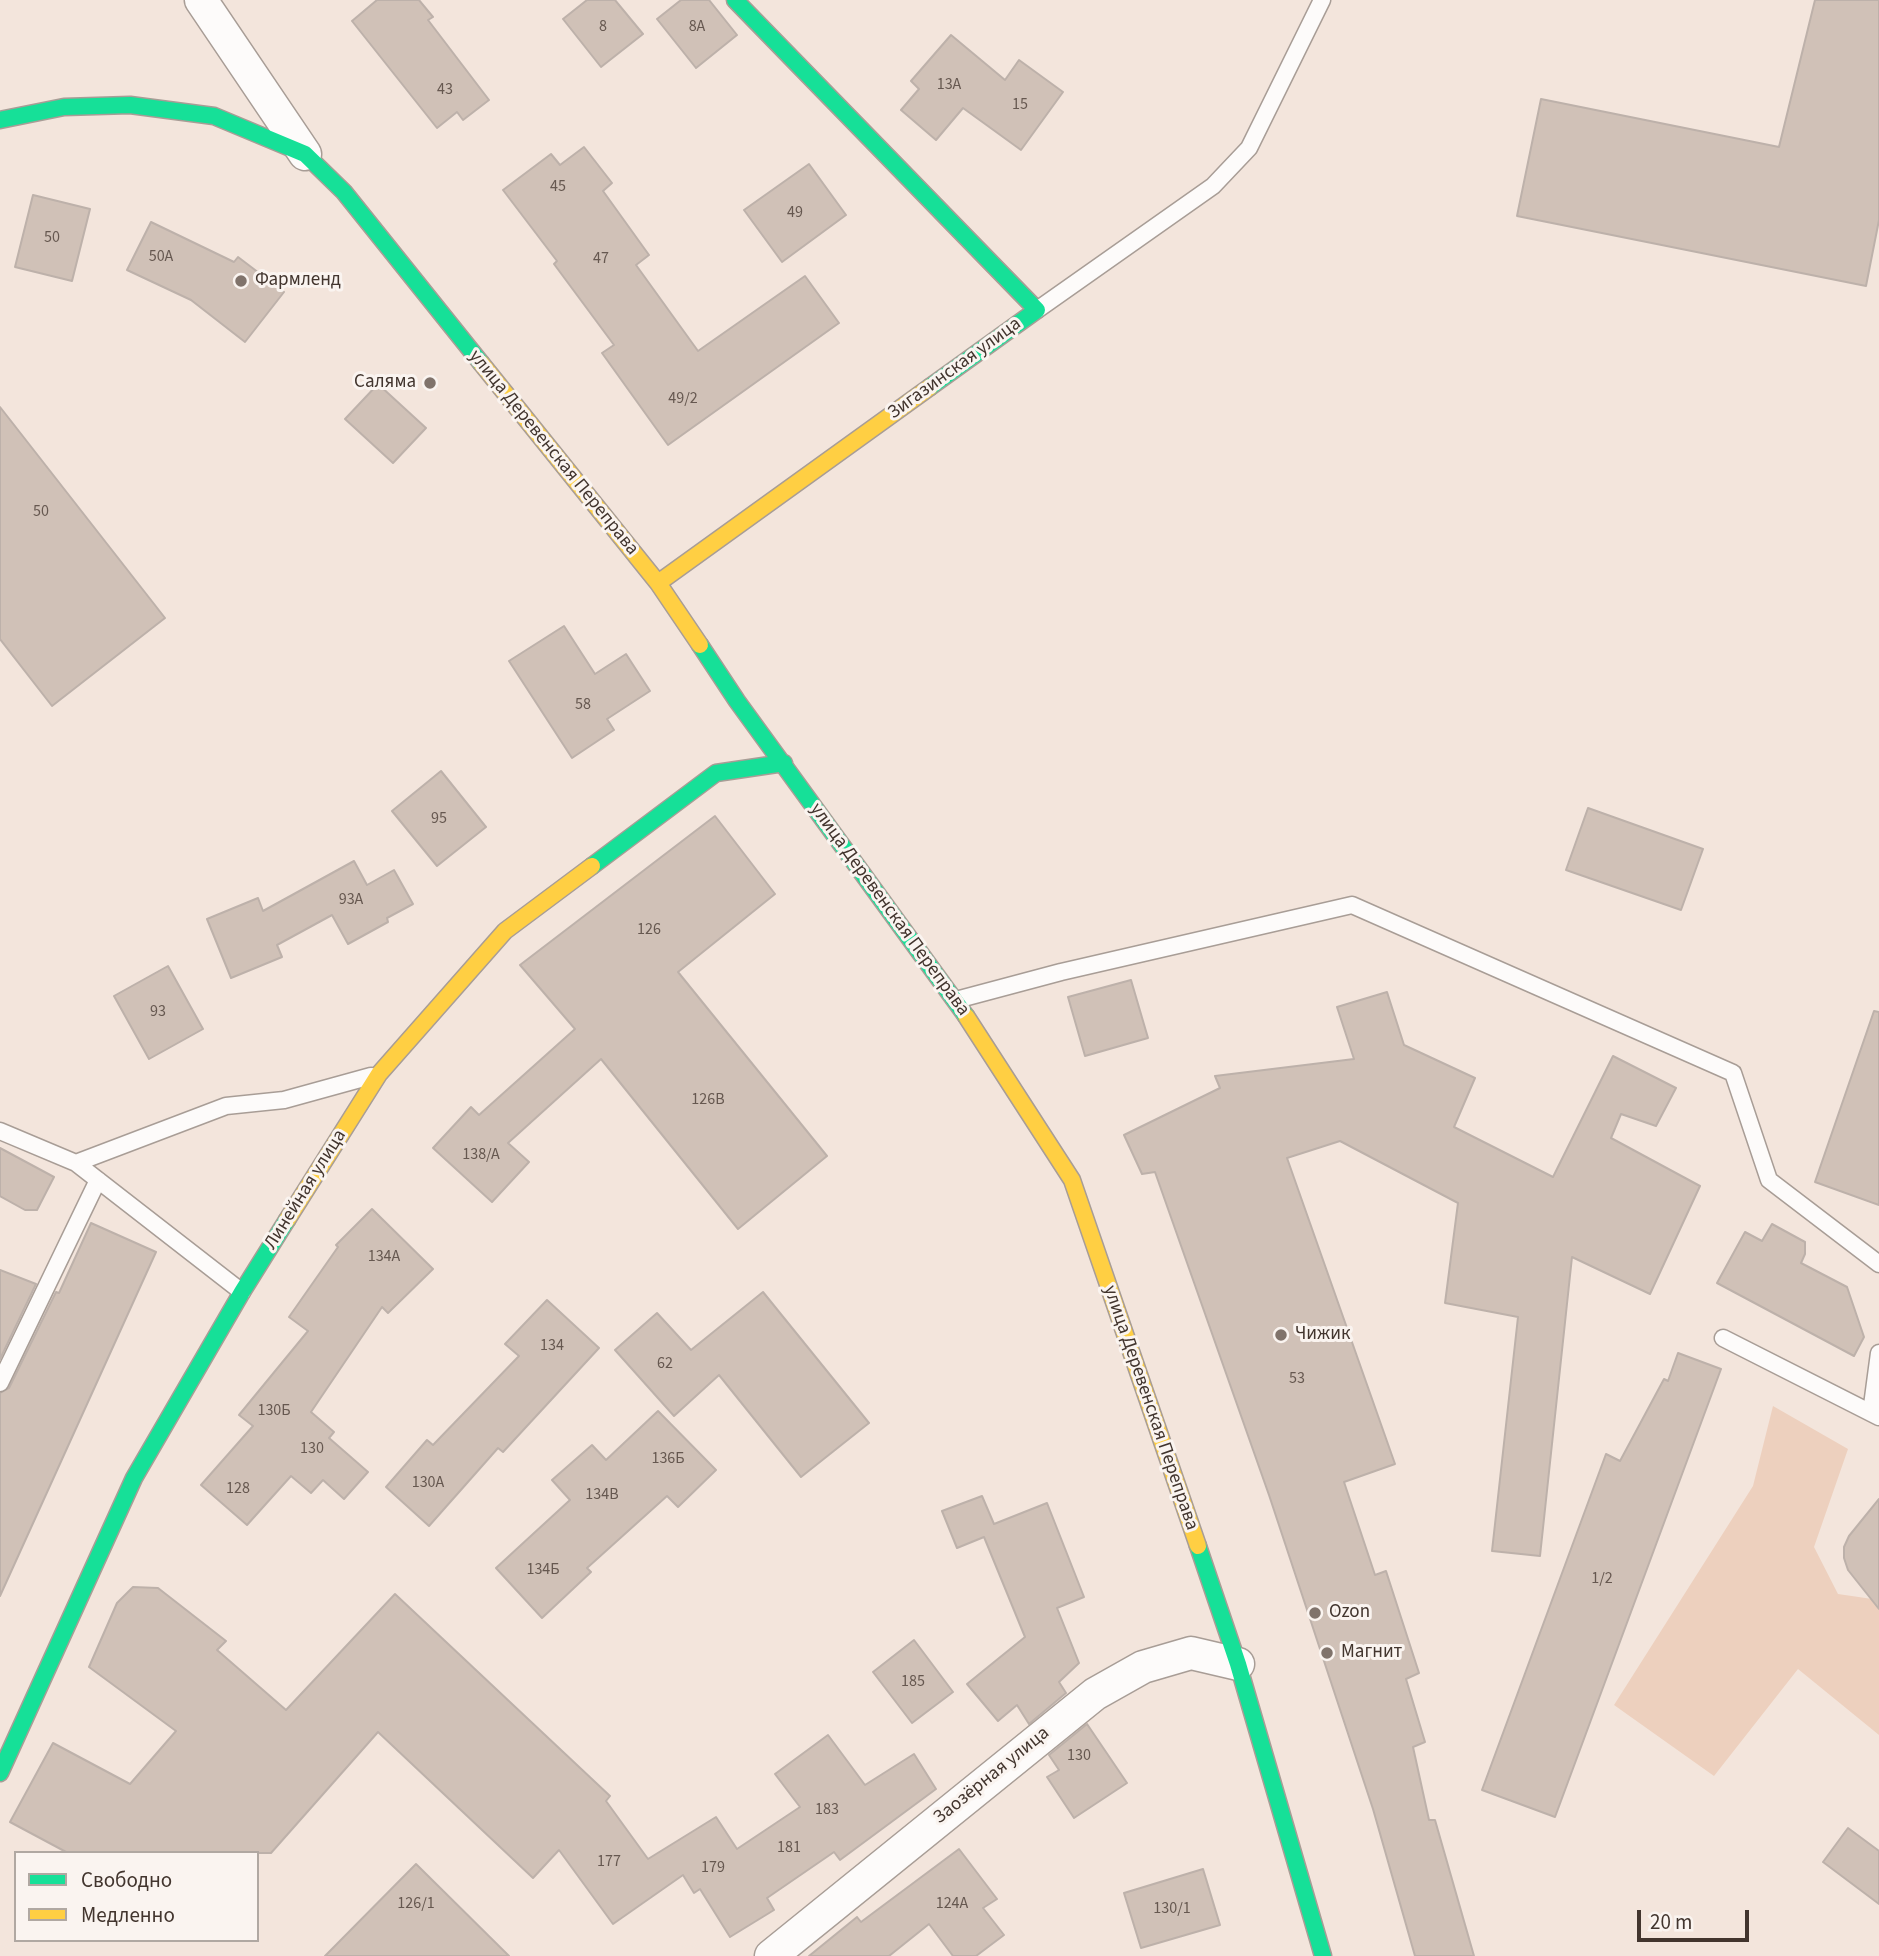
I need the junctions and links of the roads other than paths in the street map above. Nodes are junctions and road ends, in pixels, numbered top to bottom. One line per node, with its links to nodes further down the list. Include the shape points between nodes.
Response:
1 (201, 0): 5 (street, улица Деревенская Переправа)
2 (735, 0): 6 (street, Зигазинская улица)
3 (1322, 0): 6 (lane, via 1249,148 1213,186)
4 (0, 120): 5 (street, via 64,107 131,105 214,116)
5 (304, 154): 7 (street, улица Деревенская Переправа, via 344,192)
6 (1037, 310): 7 (street, Зигазинская улица)
7 (657, 583): 8 (street, улица Деревенская Переправа)
8 (784, 763): 9 (street, улица Деревенская Переправа); 10 (street, Линейная улица, via 716,773 505,931)
9 (956, 1000): 14 (lane, via 1352,905 1733,1073 1769,1180); 20 (street, улица Деревенская Переправа, via 1072,1180)
10 (379, 1074): 12 (lane, via 284,1100 226,1105); 15 (street, Линейная улица)
11 (0, 1131): 12 (lane)
12 (76, 1163): 13 (lane)
13 (98, 1180): 15 (lane); 18 (lane)
14 (1879, 1264)
15 (242, 1292): 21 (street, Линейная улица, via 134,1478)
16 (1723, 1338): 19 (lane)
17 (1879, 1353): 19 (lane)
18 (0, 1383)
19 (1875, 1415)
20 (1238, 1664): 22 (street, Заозёрная улица, via 1191,1653 1143,1667 1095,1694); 23 (street, улица Деревенская Переправа)
21 (0, 1773)
22 (771, 1956)
23 (1323, 1956)

